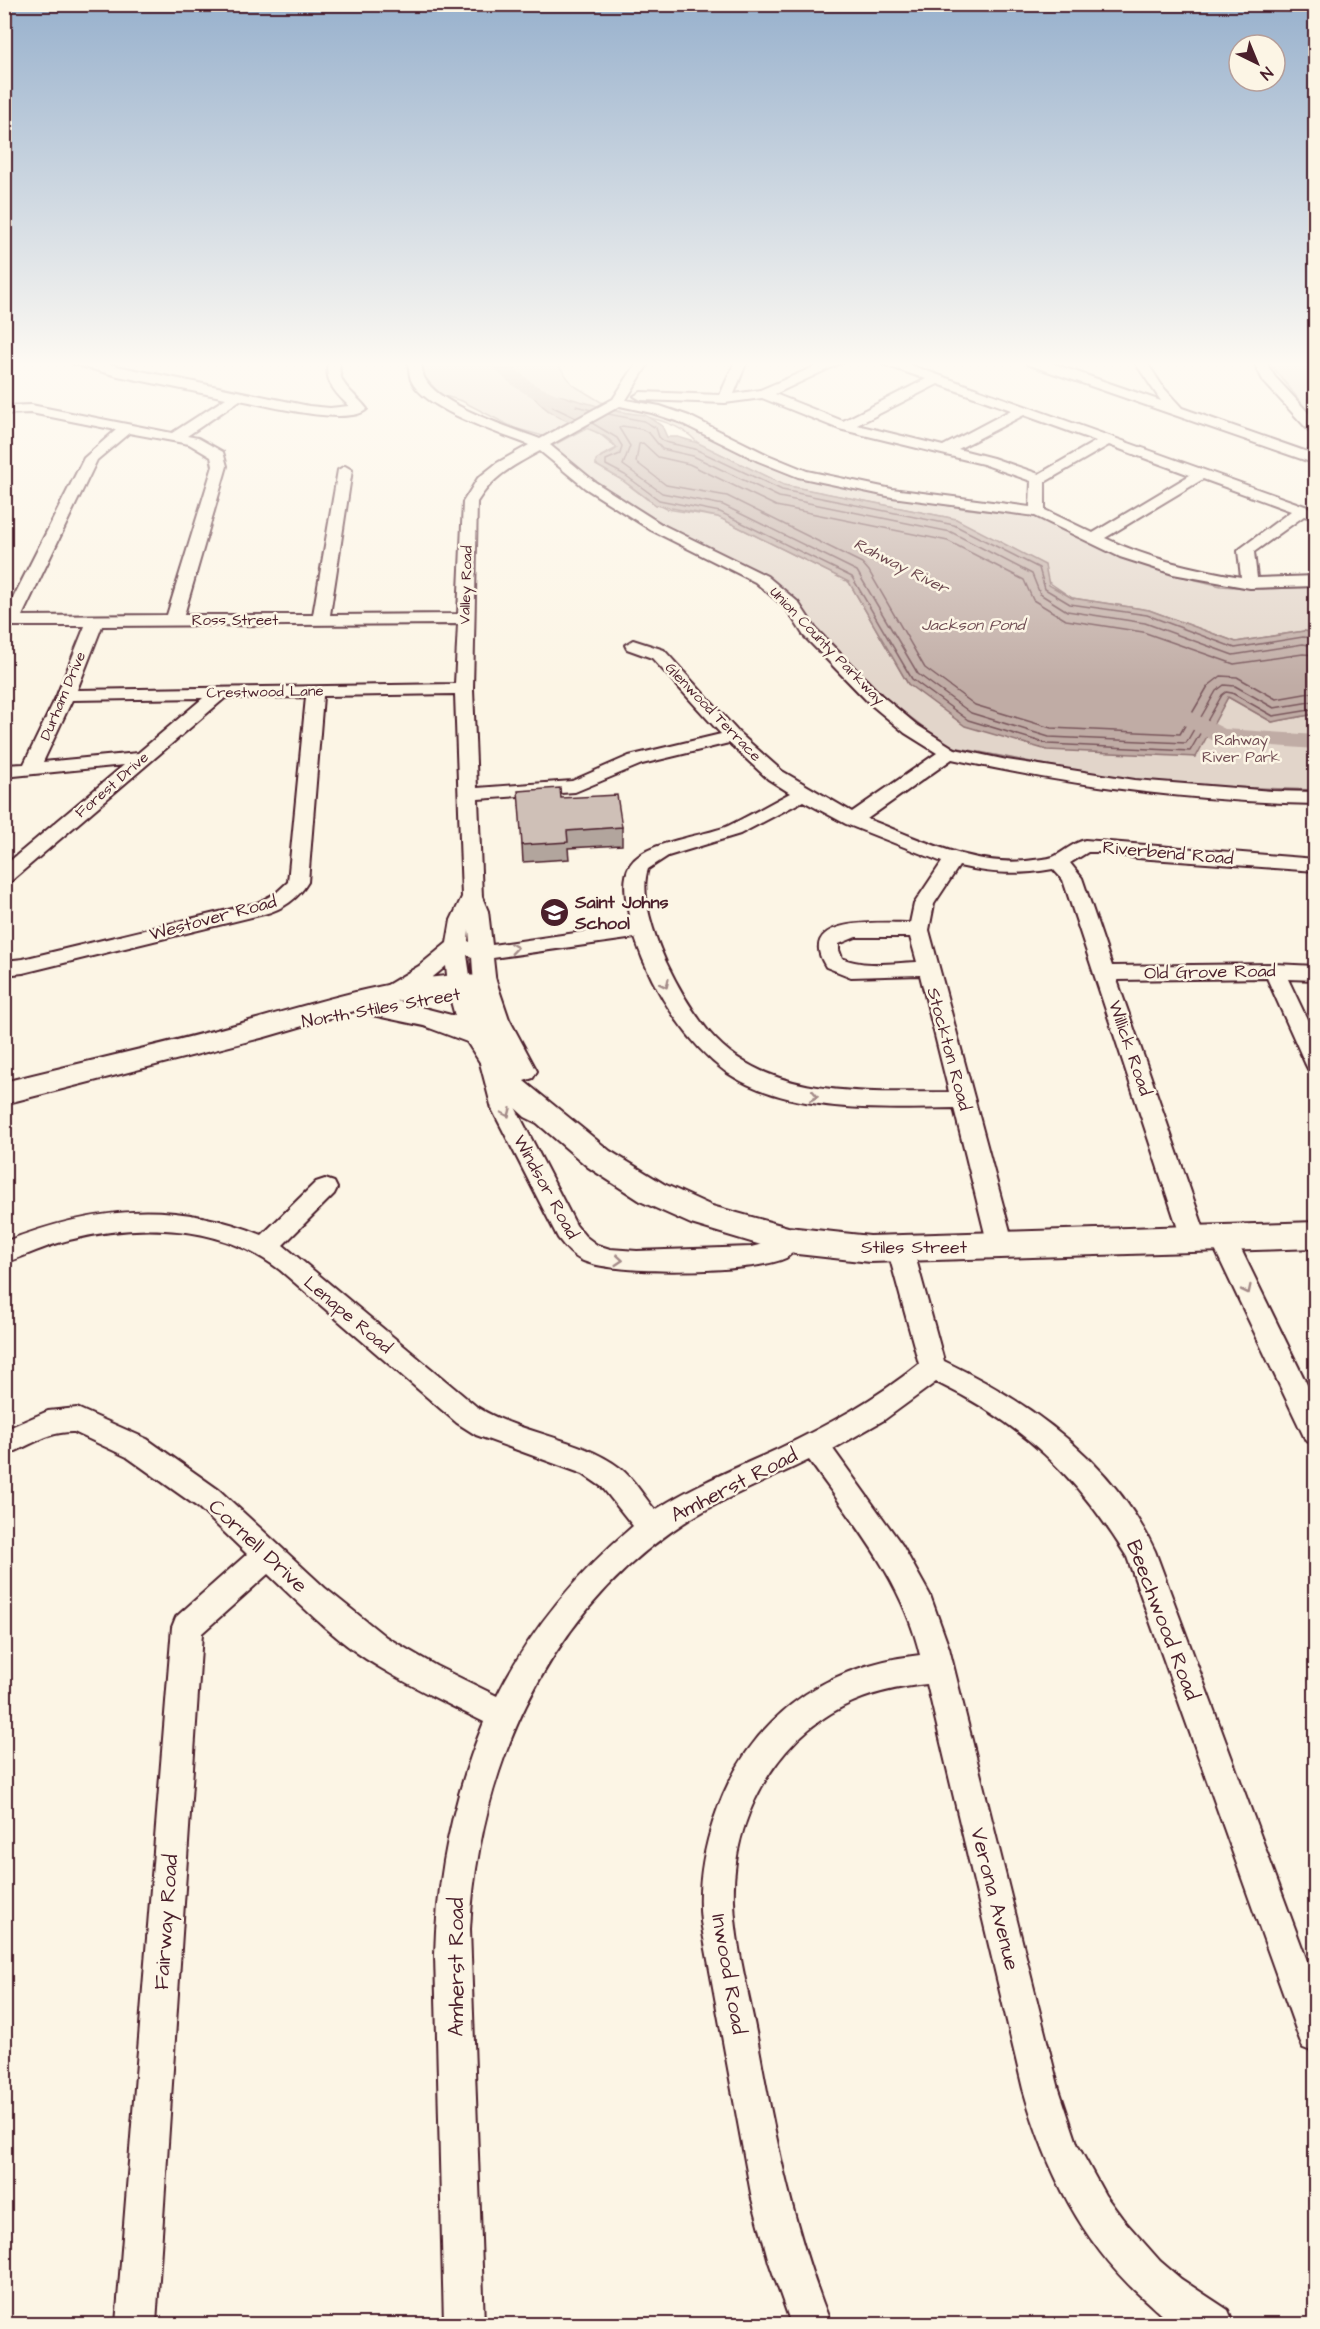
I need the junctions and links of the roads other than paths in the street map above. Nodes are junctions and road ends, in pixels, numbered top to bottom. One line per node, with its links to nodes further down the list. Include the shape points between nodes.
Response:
1 (85, 470): 20 (street)
2 (217, 470): 18 (street)
3 (345, 470): 19 (street)
4 (498, 470): 17 (street, Valley Road, via 483,481 470,502)
5 (571, 470): 28 (street, Union County Parkway, via 656,527 761,579 792,605 810,632 875,699 911,729)
6 (792, 470): 12 (street, via 903,495)
7 (1015, 470): 11 (street)
8 (1056, 470): 11 (street)
9 (1189, 470): 10 (street)
10 (1201, 474): 13 (street); 14 (street)
11 (1040, 479): 12 (street)
12 (1038, 512): 14 (street)
13 (1309, 513): 16 (street, via 1246,551)
14 (1095, 538): 16 (street, via 1161,566)
15 (1316, 581): 16 (street)
16 (1250, 583)
17 (465, 619): 19 (street, Ross Street); 23 (street, Valley Road)
18 (174, 620): 19 (street, Ross Street); 21 (street, Ross Street)
19 (321, 620)
20 (8, 621): 21 (street, Ross Street)
21 (95, 621): 26 (street, Durham Drive)
22 (633, 645): 27 (street, Glenwood Terrace, via 658,654)
23 (464, 689): 24 (street, Crestwood Lane); 33 (street, Valley Road)
24 (315, 691): 25 (street, Crestwood Lane); 45 (street, Westover Road, via 298,882 294,891 264,908)
25 (220, 693): 26 (street, Crestwood Lane); 29 (street, Forest Drive)
26 (66, 695): 30 (street, Durham Drive)
27 (733, 737): 32 (street, Glenwood Terrace, via 775,775); 33 (street, via 636,760 575,786)
28 (949, 753): 34 (street, Union County Parkway, via 1135,786); 35 (street)
29 (144, 758): 30 (street); 39 (street, Forest Drive)
30 (30, 770): 31 (street)
31 (4, 771)
32 (803, 793): 35 (street, Glenwood Terrace); 41 (street, via 729,832 645,860 635,877)
33 (469, 794): 40 (street, Valley Road)
34 (1316, 798)
35 (853, 820): 36 (street, Glenwood Terrace)
36 (954, 859): 37 (street, Riverbend Road, via 990,867 1021,868); 42 (street, Stockton Road, via 924,904)
37 (1058, 862): 38 (street, Riverbend Road, via 1084,846 1103,846); 48 (street, Willick Road, via 1072,878)
38 (1316, 865)
39 (4, 877)
40 (472, 897): 43 (street, Valley Road, via 464,910); 44 (street, Valley Road, via 478,911)
41 (642, 930): 44 (street, one-way to 41); 55 (street, one-way to 55, via 671,997 688,1023 709,1046 744,1072 789,1090 829,1098)
42 (919, 930): 46 (street, Stockton Road); 46 (street, via 844,932 829,942 828,950 833,962 851,970)
43 (457, 945): 44 (street); 50 (street, Valley Road); 51 (street)
44 (483, 953): 50 (street, Valley Road)
45 (4, 968)
46 (928, 969): 55 (street, Stockton Road)
47 (1274, 971): 48 (street, Old Grove Road); 49 (street, Old Grove Road); 53 (street)
48 (1104, 973): 59 (street, Willick Road)
49 (1316, 973)
50 (469, 988): 51 (main road, North Stiles Street); 52 (main road, Stiles Street); 56 (main road, Stiles Street, via 495,1020 529,1082 546,1104)
51 (387, 1000): 52 (main road, via 448,1022); 54 (main road, North Stiles Street)
52 (483, 1046): 56 (main road, Stiles Street, via 512,1086 536,1109); 60 (street, Windsor Road, one-way to 60, via 504,1109 567,1231 589,1252 610,1259 637,1261 751,1257 779,1250)
53 (1316, 1063)
54 (4, 1093)
55 (963, 1100): 61 (street, Stockton Road)
56 (548, 1114): 60 (main road, Stiles Street, via 599,1159 653,1193 702,1215)
57 (325, 1188): 62 (street)
58 (1316, 1235): 59 (main road, Stiles Street)
59 (1208, 1237): 61 (main road, Stiles Street); 66 (street, Willick Road, one-way to 66)
60 (788, 1239): 63 (main road, Stiles Street, via 847,1247)
61 (1001, 1246): 63 (main road, Stiles Street)
62 (266, 1247): 64 (street, Lenape Road, via 182,1220 129,1218 76,1227); 69 (street, Lenape Road, via 467,1415 486,1427 593,1465 612,1478)
63 (900, 1248): 65 (street)
64 (4, 1253)
65 (933, 1368): 68 (street, Amherst Road, via 907,1390); 73 (street, Beechwood Road, via 997,1400 1053,1441 1101,1492 1140,1551)
66 (1316, 1433)
67 (4, 1444): 70 (street, Cornell Drive, via 50,1421 76,1420 137,1448 209,1499)
68 (814, 1445): 69 (street, Amherst Road, via 691,1503); 71 (street, Verona Avenue, via 892,1554 919,1605)
69 (652, 1528): 72 (street, Amherst Road, via 583,1591 525,1672)
70 (268, 1555): 72 (street, Cornell Drive, via 375,1647 425,1677); 74 (street, Fairway Road, via 188,1627)
71 (939, 1668): 76 (street, Inwood Road, via 894,1672 849,1686 791,1723 747,1780 727,1826 720,1857 716,1908 763,2167 776,2226); 77 (street, Verona Avenue, via 1041,2089 1061,2150 1078,2186 1134,2262 1181,2303)
72 (503, 1715): 75 (street, Amherst Road, via 482,1768 467,1822 452,1944)
73 (1316, 2035)
74 (136, 2325)
75 (464, 2325)
76 (811, 2325)
77 (1214, 2325)

